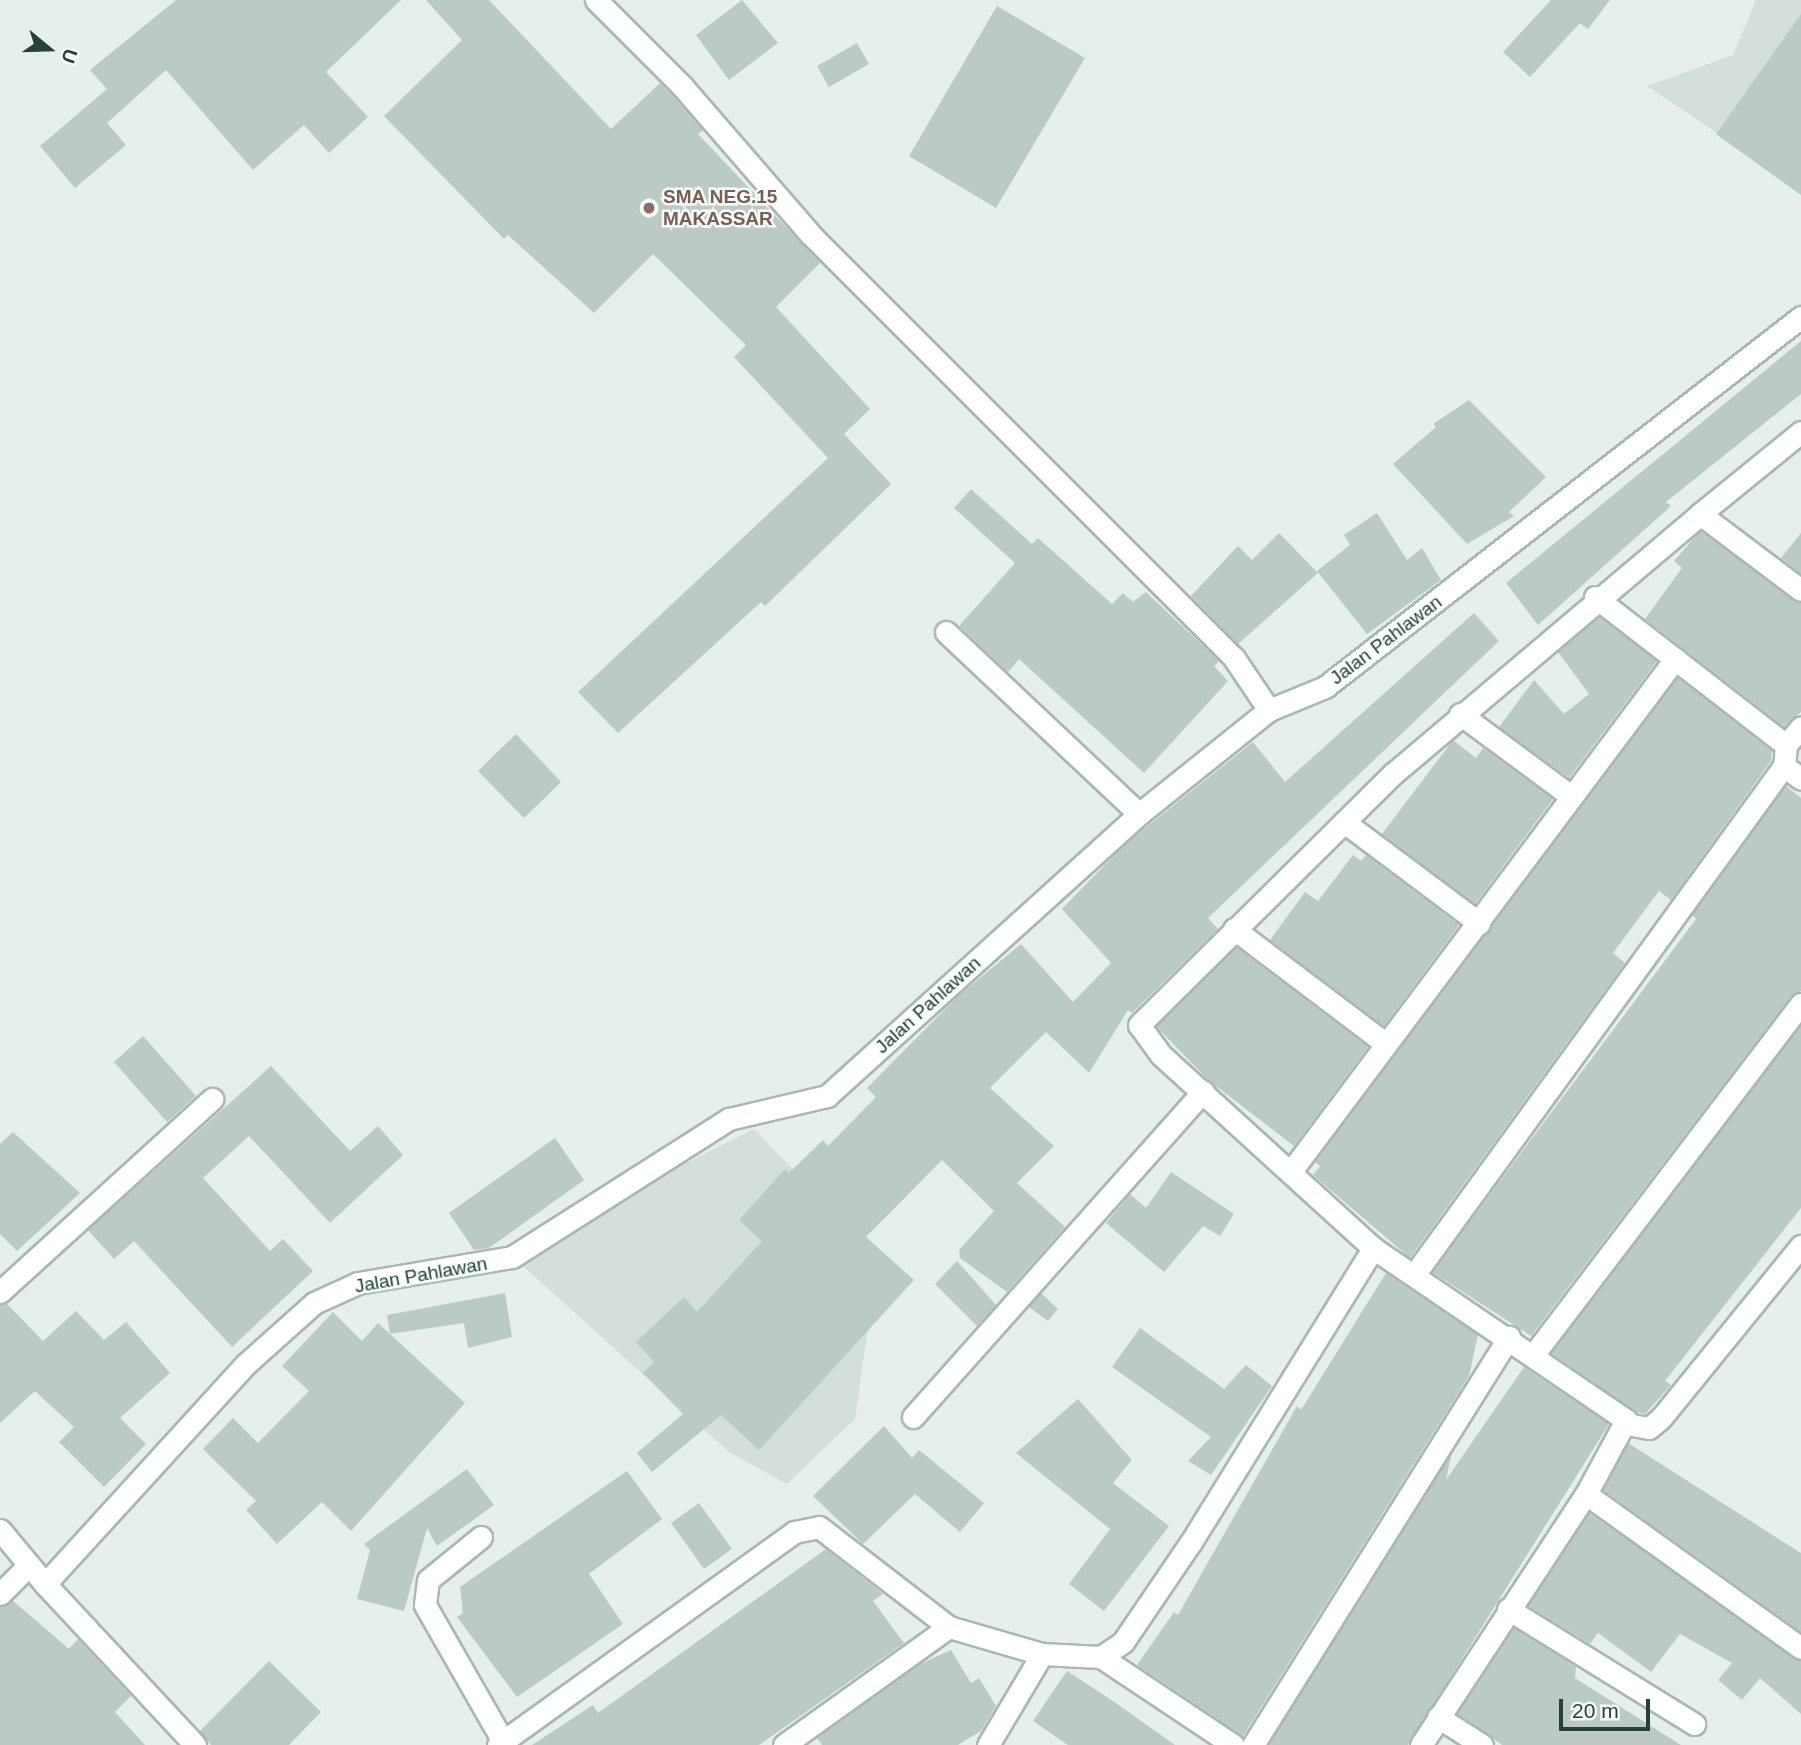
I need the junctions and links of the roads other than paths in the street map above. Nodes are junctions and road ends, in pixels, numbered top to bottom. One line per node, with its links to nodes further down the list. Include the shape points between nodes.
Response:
1 (596, 0): 9 (street, via 682,86 811,234 1234,658)
2 (1801, 317): 9 (street, Jalan Pahlawan, via 1325,687)
3 (1800, 434): 4 (street)
4 (1699, 514): 5 (street); 6 (street)
5 (1801, 590)
6 (1595, 597): 8 (street); 10 (street)
7 (946, 632): 15 (street)
8 (1675, 659): 12 (street); 14 (street)
9 (1269, 710): 15 (street, Jalan Pahlawan)
10 (1460, 714): 14 (street); 16 (street)
11 (1801, 727): 12 (street)
12 (1785, 755): 13 (street); 26 (street)
13 (1801, 779)
14 (1572, 797): 17 (street)
15 (1139, 814): 36 (street, Jalan Pahlawan, via 827,1096 729,1119 512,1256 358,1283 314,1303 247,1363)
16 (1344, 822): 17 (street); 18 (street)
17 (1479, 923): 20 (street)
18 (1234, 929): 20 (street); 21 (street, via 1139,1025)
19 (1801, 1004): 29 (street)
20 (1386, 1044): 23 (street)
21 (1203, 1092): 23 (street); 30 (street)
22 (212, 1099): 27 (street)
23 (1292, 1170): 25 (street)
24 (1801, 1246): 31 (street, via 1661,1418 1649,1428)
25 (1373, 1248): 26 (street); 42 (street, via 1191,1542 1123,1642)
26 (1414, 1275): 28 (street)
27 (0, 1292)
28 (1509, 1337): 29 (street); 50 (street)
29 (1534, 1354): 31 (street)
30 (913, 1417)
31 (1626, 1424): 32 (street)
32 (1586, 1494): 38 (street); 40 (street)
33 (0, 1530): 35 (street)
34 (481, 1537): 45 (street, via 428,1580 425,1605)
35 (29, 1565): 36 (street); 37 (street)
36 (45, 1584): 46 (street)
37 (0, 1594)
38 (1507, 1609): 43 (street); 44 (street)
39 (949, 1627): 41 (street); 45 (street, via 836,1535 810,1528 794,1532); 47 (street)
40 (1801, 1648)
41 (1042, 1654): 42 (street); 48 (street)
42 (1101, 1657): 49 (street)
43 (1438, 1717): 51 (street); 52 (street)
44 (1694, 1724)
45 (500, 1743)
46 (195, 1745)
47 (784, 1745)
48 (988, 1745)
49 (1233, 1745)
50 (1253, 1745)
51 (1421, 1745)
52 (1482, 1745)

